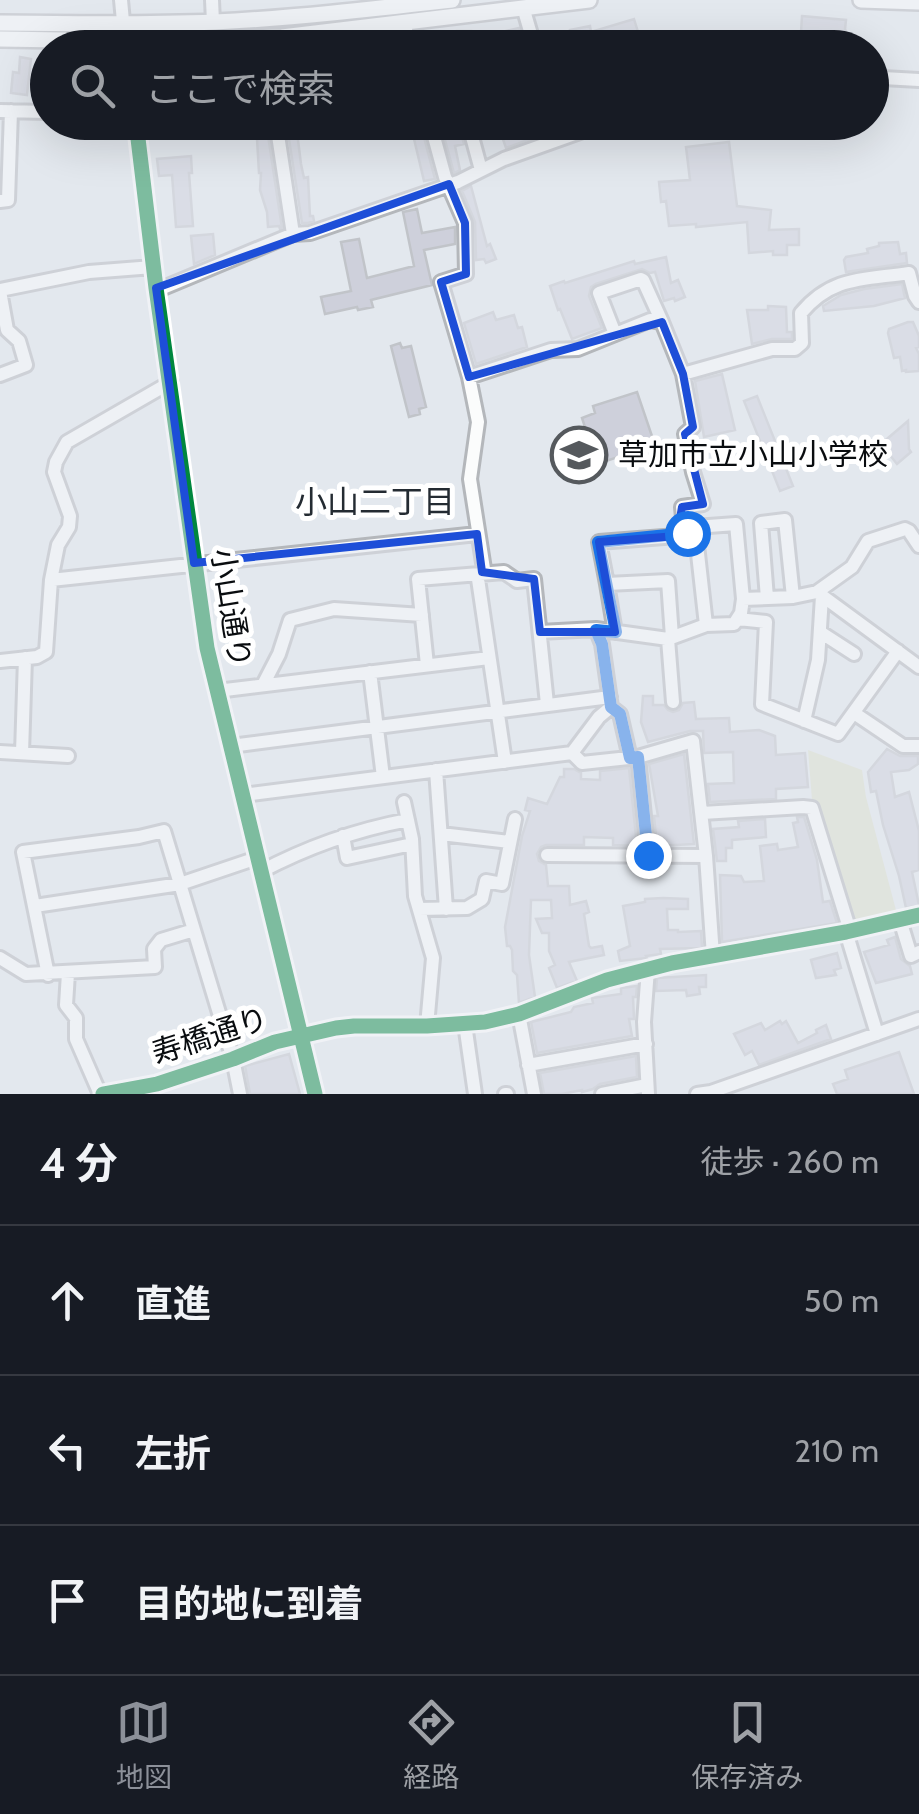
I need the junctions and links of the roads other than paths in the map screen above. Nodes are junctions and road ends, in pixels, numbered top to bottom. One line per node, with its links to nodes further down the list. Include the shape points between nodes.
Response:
1 (121, 0): 13 (street)
2 (212, 0): 9 (street)
3 (452, 0): 7 (main road)
4 (589, 0): 8 (main road)
5 (861, 0): 6 (main road)
6 (919, 2)
7 (408, 3): 9 (main road); 11 (main road)
8 (523, 8): 11 (main road); 17 (street)
9 (213, 22): 14 (main road)
10 (0, 23): 12 (main road)
11 (406, 23): 15 (main road); 16 (street)
12 (58, 30)
13 (124, 30)
14 (169, 30)
15 (361, 30)
16 (407, 30)
17 (530, 30)
18 (0, 39): 19 (main road)
19 (30, 39)
20 (889, 78): 21 (street)
21 (919, 80)
22 (6, 111): 28 (street)
23 (138, 140): 33 (street, 小山通り)
24 (279, 140): 32 (street)
25 (435, 140): 30 (street)
26 (473, 140): 29 (street)
27 (543, 140): 29 (street)
28 (4, 164): 31 (street, via 8,200)
29 (481, 170): 30 (street)
30 (449, 184): 32 (street); 41 (street, via 465,223 466,274 441,282)
31 (0, 200)
32 (293, 234): 34 (street)
33 (153, 267): 34 (street, 小山通り); 35 (street)
34 (156, 288): 42 (street, 小山通り)
35 (0, 291): 40 (street, via 8,330 26,365)
36 (919, 302): 39 (street, via 909,272 836,284 801,313 802,343 794,349)
37 (662, 322): 38 (street); 38 (street, via 641,279 599,293); 39 (street)
38 (615, 334): 41 (street)
39 (683, 374): 44 (street, via 694,427 685,434 704,504 682,506)
40 (0, 375)
41 (469, 377): 45 (street, via 478,422 470,479)
42 (171, 382): 47 (street, 小山通り); 49 (street, via 61,450 54,472 70,516)
43 (695, 528): 44 (street); 54 (street, via 736,524); 57 (street)
44 (679, 533): 50 (street, via 598,542)
45 (478, 534): 47 (street); 48 (street)
46 (919, 546): 51 (street, via 905,529 868,541 852,567)
47 (194, 563): 49 (street); 72 (street, 小山通り)
48 (482, 572): 55 (street, via 418,579); 59 (street, via 534,579); 66 (street)
49 (51, 580): 65 (street, via 46,652)
50 (607, 584): 60 (street); 62 (street, via 668,581)
51 (819, 594): 52 (street); 61 (street); 63 (street)
52 (793, 597): 53 (street); 53 (street, via 785,520 761,522)
53 (767, 598): 54 (street)
54 (743, 599): 56 (street)
55 (422, 614): 68 (street); 71 (street, via 334,609 290,620)
56 (738, 619): 57 (street); 78 (street, via 766,622 762,704)
57 (706, 625): 62 (street)
58 (596, 630): 59 (street); 60 (street); 73 (street)
59 (540, 632): 75 (street)
60 (616, 632): 62 (street)
61 (820, 632): 64 (street); 78 (street)
62 (670, 638): 74 (street)
63 (898, 651): 69 (street); 77 (street)
64 (854, 654)
65 (26, 658): 67 (street); 83 (street)
66 (488, 658): 68 (street); 76 (street)
67 (0, 662)
68 (427, 665): 70 (street)
69 (919, 667)
70 (370, 672): 71 (street); 79 (street)
71 (263, 686): 72 (street)
72 (217, 691): 80 (street, 小山通り)
73 (610, 702): 75 (street); 84 (street); 86 (street)
74 (673, 702)
75 (547, 704): 76 (street)
76 (497, 710): 79 (street); 87 (street)
77 (854, 713): 78 (street, via 838,734); 81 (street, via 903,746)
78 (804, 721)
79 (376, 726): 80 (street); 89 (street)
80 (231, 746): 90 (street, 小山通り)
81 (919, 746)
82 (0, 752): 83 (street)
83 (22, 752): 85 (street)
84 (572, 753): 86 (street, via 582,763); 87 (street)
85 (68, 756)
86 (634, 758): 92 (street, via 694,742); 100 (street)
87 (505, 762): 88 (street)
88 (436, 770): 89 (street); 95 (street)
89 (382, 778): 90 (street)
90 (243, 796): 102 (street, 小山通り)
91 (404, 802): 94 (street)
92 (702, 813): 101 (street); 110 (street, via 812,808)
93 (515, 819): 97 (street)
94 (408, 820): 96 (street); 98 (street)
95 (441, 834): 97 (street); 106 (street)
96 (342, 836): 98 (street, via 347,858); 102 (street)
97 (510, 842): 106 (street, via 502,884 486,882 482,899)
98 (412, 844): 105 (street)
99 (546, 855): 100 (street)
100 (648, 855): 101 (street)
101 (706, 856): 112 (street)
102 (258, 865): 103 (street); 122 (street, 小山通り)
103 (180, 884): 104 (street); 104 (street, via 164,832 23,852); 109 (street)
104 (35, 906): 116 (street)
105 (419, 909): 106 (street); 120 (street, via 433,958)
106 (446, 909)
107 (919, 915): 108 (street, 寿橋通り)
108 (900, 920): 110 (street, 寿橋通り); 111 (street, via 911,956)
109 (194, 930): 115 (street, via 161,940 155,966); 124 (street)
110 (848, 931): 112 (street, 寿橋通り); 121 (street)
111 (919, 952)
112 (712, 956): 114 (street, 寿橋通り)
113 (0, 958): 116 (street, via 26,974)
114 (648, 969): 117 (street, 寿橋通り); 123 (street)
115 (68, 973): 116 (street); 127 (street, via 66,1005)
116 (48, 974)
117 (516, 1015): 119 (street, 寿橋通り); 125 (street)
118 (919, 1019): 121 (street)
119 (464, 1024): 120 (street, 寿橋通り); 130 (street)
120 (427, 1026): 122 (street, 寿橋通り, via 354,1026)
121 (876, 1034): 133 (street)
122 (301, 1036): 124 (street, 寿橋通り); 129 (street, 小山通り)
123 (646, 1044): 125 (street); 126 (street)
124 (233, 1059): 127 (street, 寿橋通り); 128 (street)
125 (528, 1065): 131 (street)
126 (648, 1090): 132 (street)
127 (102, 1094)
128 (240, 1094)
129 (314, 1094)
130 (475, 1094)
131 (534, 1094)
132 (602, 1094)
133 (697, 1094)

